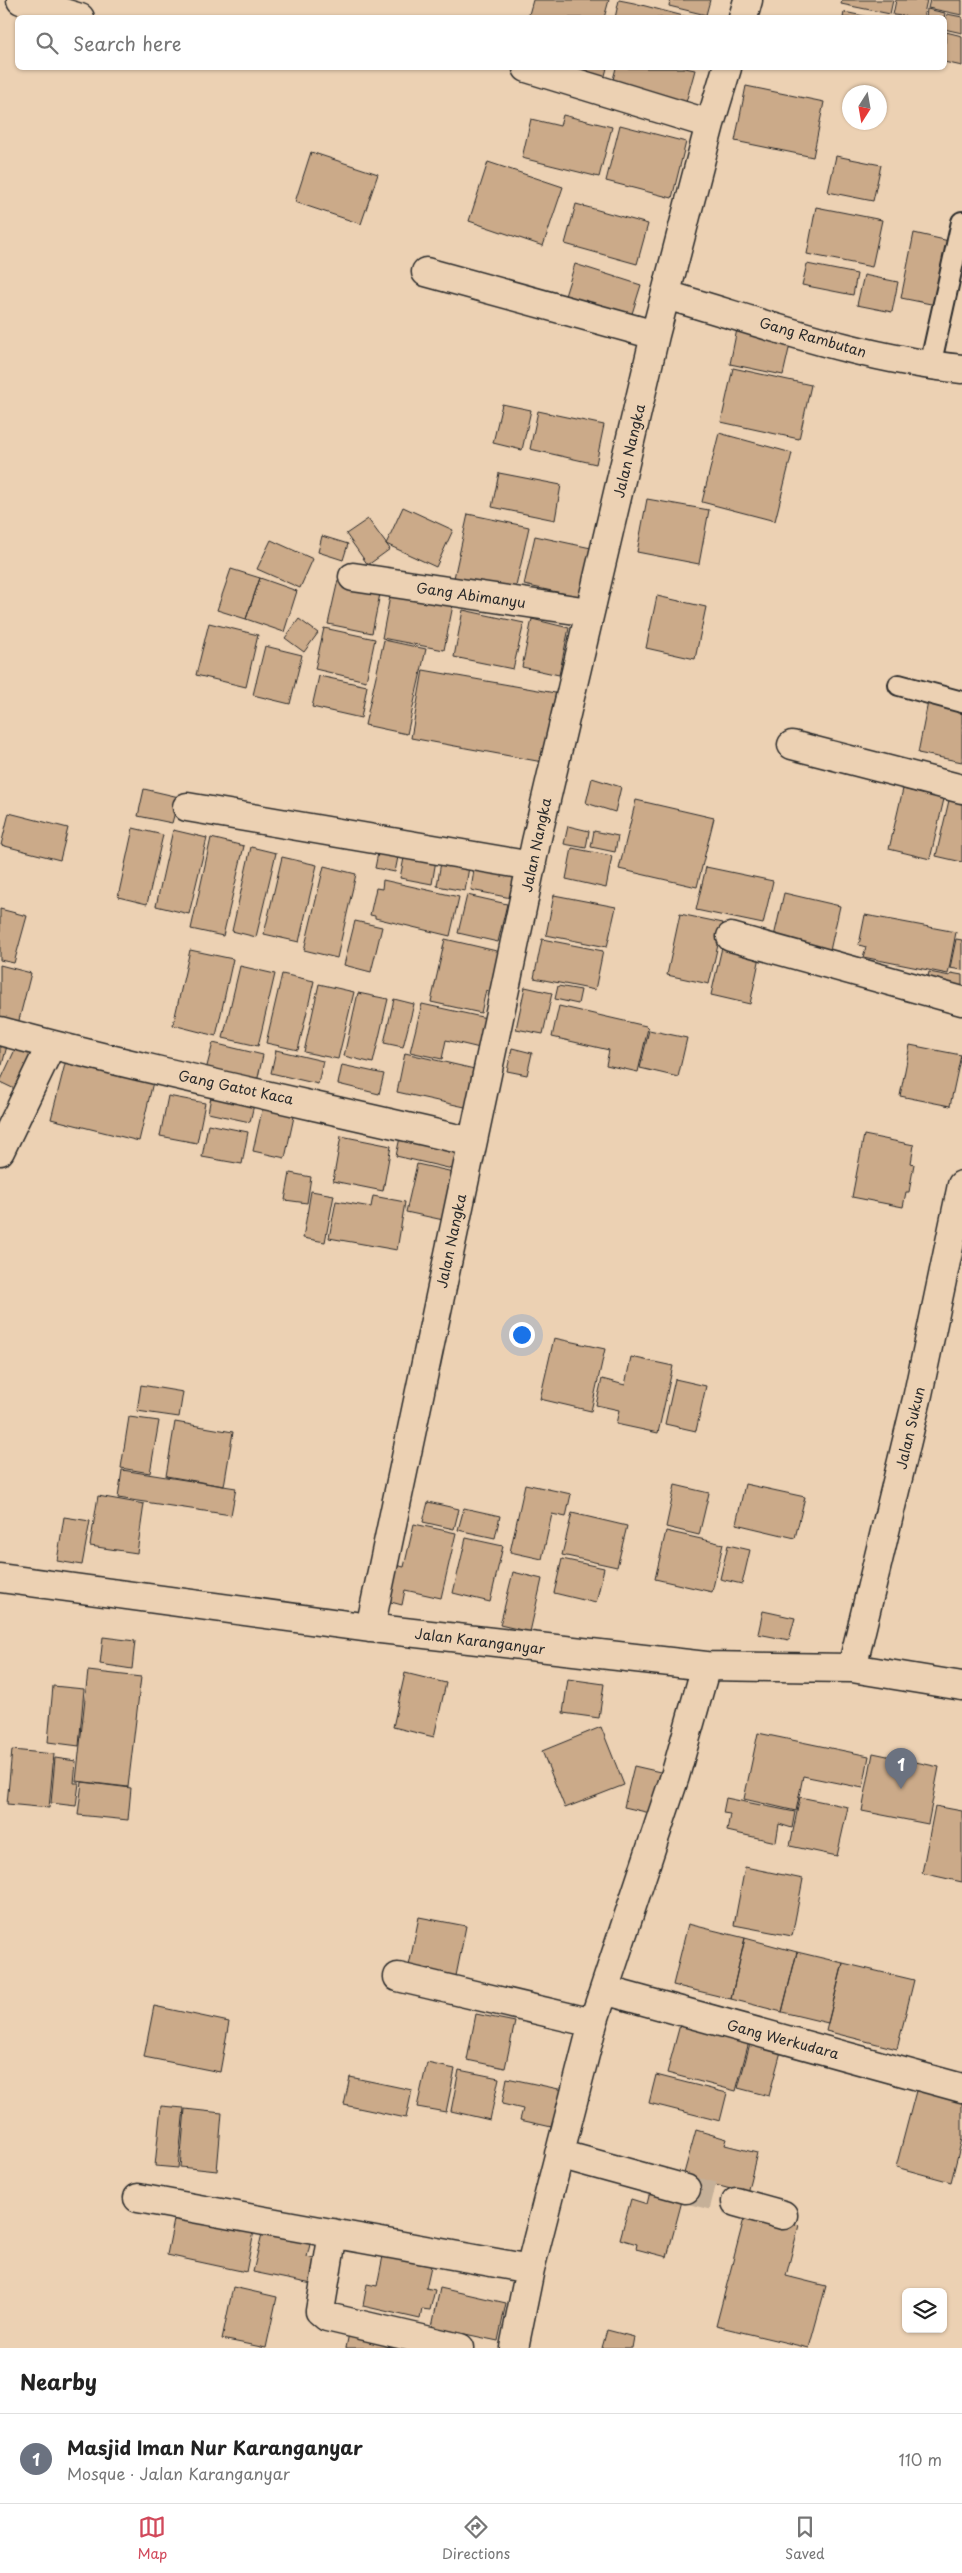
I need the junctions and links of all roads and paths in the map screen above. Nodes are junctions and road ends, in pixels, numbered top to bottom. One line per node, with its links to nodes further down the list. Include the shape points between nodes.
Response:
1 (21, 0): 3 (street)
2 (748, 0): 4 (street)
3 (70, 15)
4 (744, 15)
5 (534, 70): 7 (street)
6 (726, 70): 7 (street, Jalan Nangka)
7 (710, 124): 10 (street, Jalan Nangka)
8 (962, 222): 12 (lane)
9 (426, 272): 11 (street)
10 (666, 294): 11 (street, Jalan Nangka); 12 (street, Gang Rambutan, via 858,350)
11 (655, 335): 15 (street, Jalan Nangka)
12 (930, 366): 13 (street, Gang Rambutan)
13 (962, 369)
14 (353, 577): 15 (street, Gang Abimanyu)
15 (589, 612): 21 (street, Jalan Nangka)
16 (899, 685): 17 (lane)
17 (962, 702)
18 (792, 745): 19 (street)
19 (962, 789)
20 (187, 807): 21 (street)
21 (532, 866): 26 (street, Jalan Nangka)
22 (731, 938): 23 (street)
23 (962, 1002)
24 (0, 1031): 25 (street, Gang Gatot Kaca)
25 (51, 1045): 26 (street, Gang Gatot Kaca); 27 (street)
26 (472, 1142): 30 (street, Jalan Nangka)
27 (0, 1151)
28 (962, 1185): 32 (street, Jalan Sukun, via 918,1398)
29 (0, 1578): 30 (street, Jalan Karanganyar)
30 (370, 1628): 31 (street, Jalan Karanganyar)
31 (706, 1666): 32 (street, Jalan Karanganyar); 35 (street, via 675,1776)
32 (852, 1668): 33 (street, Jalan Karanganyar)
33 (962, 1686)
34 (398, 1977): 36 (street)
35 (604, 1990): 36 (street); 37 (street, Gang Werkudara)
36 (593, 2023): 38 (street)
37 (962, 2088)
38 (559, 2154): 39 (street); 44 (street)
39 (686, 2189)
40 (138, 2198): 43 (street)
41 (736, 2202): 42 (street)
42 (783, 2215)
43 (333, 2233): 44 (street); 45 (street, via 320,2311 328,2317)
44 (530, 2269): 46 (street)
45 (460, 2348)
46 (514, 2348)

